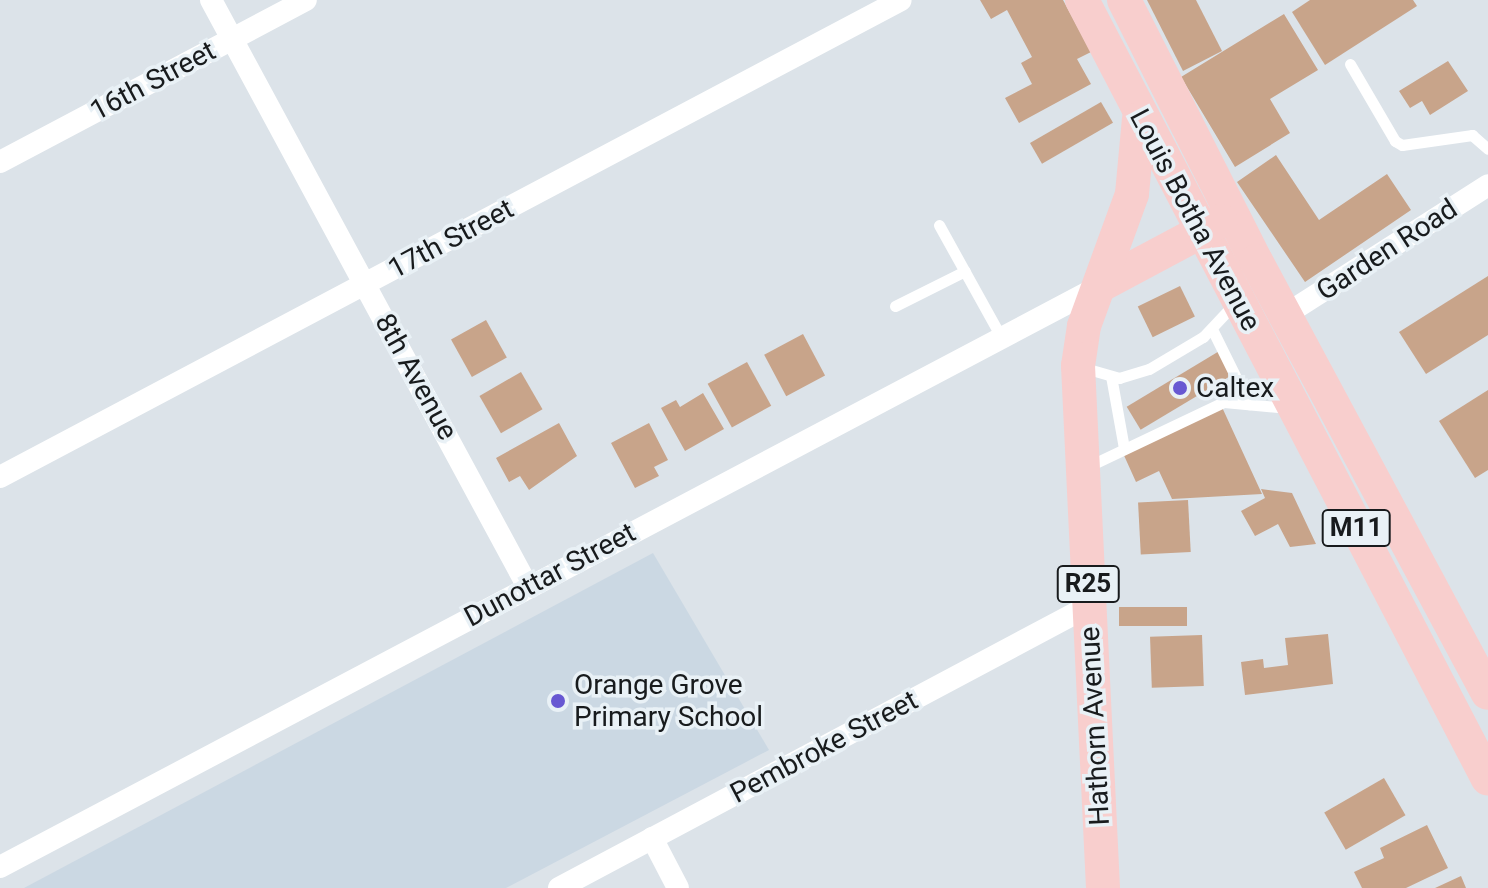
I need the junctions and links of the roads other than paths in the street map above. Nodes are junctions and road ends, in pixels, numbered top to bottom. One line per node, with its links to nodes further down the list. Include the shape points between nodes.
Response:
1 (211, 0): 6 (street, 8th Avenue)
2 (306, 0): 6 (street, 16th Street)
3 (901, 0): 16 (street, 17th Street)
4 (1082, 0): 8 (main road, Louis Botha Avenue / M11)
5 (1124, 0): 12 (main road, Louis Botha Avenue / M11)
6 (231, 39): 10 (street, 16th Street); 16 (street, 8th Avenue)
7 (1350, 64): 9 (lane, via 1395,141 1402,145 1472,135)
8 (1140, 115): 14 (main road, Louis Botha Avenue / M11); 17 (main road, Hathorn Avenue, via 1132,194)
9 (1488, 149)
10 (0, 162)
11 (1488, 185): 20 (street, Garden Road)
12 (1233, 215): 14 (main road); 20 (main road, Louis Botha Avenue / M11)
13 (939, 225): 15 (lane)
14 (1201, 232): 17 (main road); 18 (main road, Louis Botha Avenue / M11)
15 (965, 271): 19 (lane); 22 (lane)
16 (364, 284): 29 (street, 17th Street); 30 (street, 8th Avenue)
17 (1101, 285): 22 (street, Dunottar Street); 23 (main road, Hathorn Avenue / R25, via 1084,326)
18 (1237, 301): 21 (lane); 26 (main road, Louis Botha Avenue / M11)
19 (895, 306)
20 (1285, 315): 32 (main road, Louis Botha Avenue / M11)
21 (1212, 329): 24 (lane, via 1149,369); 25 (lane)
22 (1001, 337): 30 (street, Dunottar Street)
23 (1078, 366): 24 (lane); 28 (main road, Hathorn Avenue / R25)
24 (1111, 376): 27 (lane)
25 (1249, 404): 26 (lane); 27 (lane, via 1213,406)
26 (1294, 408): 33 (main road, Louis Botha Avenue / M11)
27 (1124, 448): 28 (lane)
28 (1082, 470): 31 (main road, Hathorn Avenue / R25)
29 (0, 477)
30 (528, 587): 35 (street, Dunottar Street)
31 (1089, 606): 34 (street, Pembroke Street); 38 (main road, Hathorn Avenue / R25)
32 (1488, 693)
33 (1488, 779)
34 (652, 838): 36 (street, Pembroke Street); 37 (street)
35 (0, 867)
36 (559, 888)
37 (678, 888)
38 (1103, 888)

